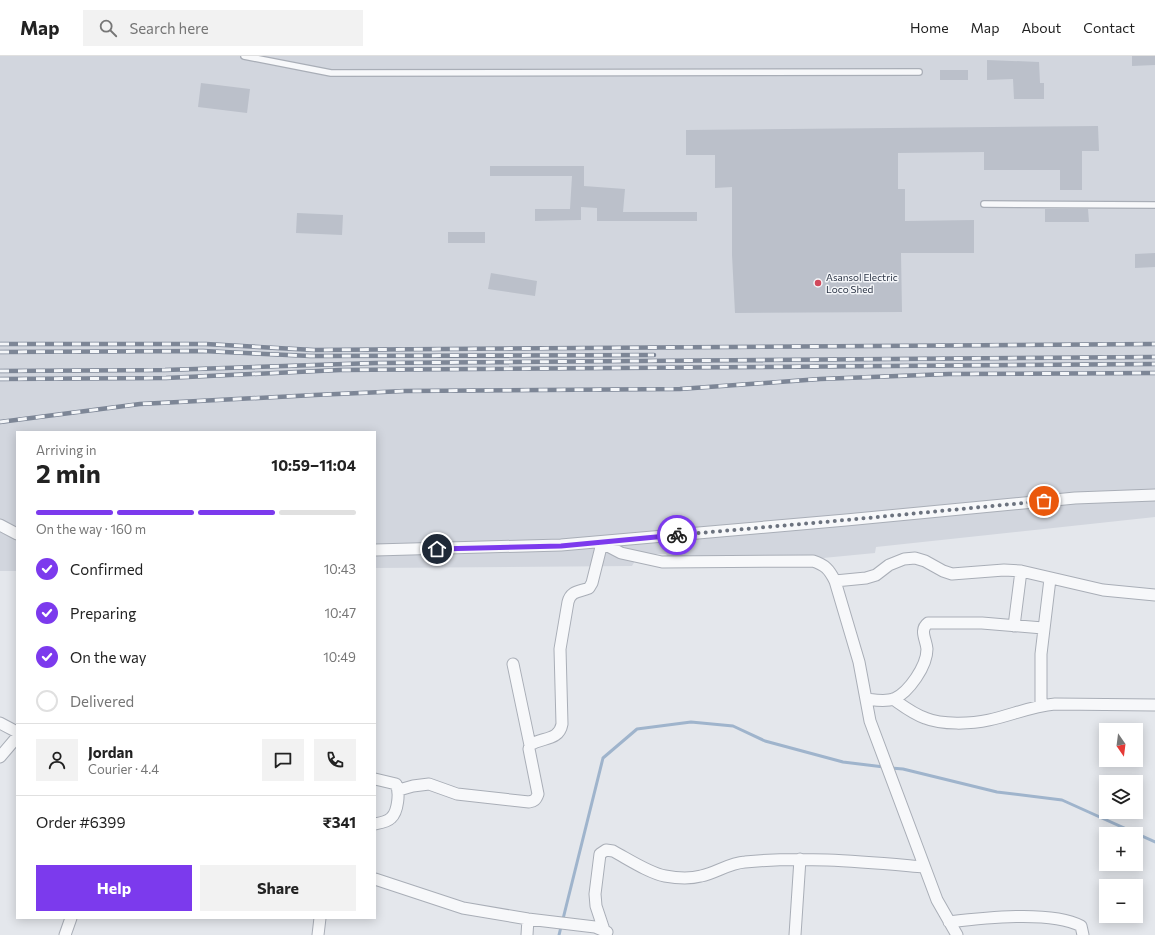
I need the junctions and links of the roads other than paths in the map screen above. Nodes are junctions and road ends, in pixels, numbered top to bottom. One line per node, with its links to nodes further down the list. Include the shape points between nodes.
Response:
1 (244, 56): 2 (lane, via 331,73)
2 (919, 72)
3 (984, 204): 4 (lane)
4 (1155, 205)
5 (1155, 495): 8 (street, via 1075,498)
6 (0, 525): 7 (street)
7 (16, 533)
8 (602, 542): 9 (street, via 561,546); 12 (street, via 621,553 669,562 813,561 829,569); 24 (street, via 592,583 589,588 574,592 568,602 560,649 561,731 556,736)
9 (376, 550)
10 (1021, 571): 11 (street); 12 (street, via 952,574 915,558 889,565 876,575 866,578); 14 (street)
11 (1050, 579): 13 (street, via 1103,590); 15 (street)
12 (835, 581): 17 (street, via 859,662)
13 (1155, 595)
14 (1014, 626): 15 (street); 18 (street, via 928,623 923,631 927,649 921,669 903,693)
15 (1043, 628): 19 (street)
16 (513, 664): 24 (street)
17 (866, 699): 18 (street); 30 (street, via 870,720)
18 (893, 699): 19 (street, via 918,715 938,722 989,720)
19 (1042, 705): 20 (street)
20 (1155, 705)
21 (0, 723): 22 (street)
22 (16, 731)
23 (16, 738): 25 (street)
24 (530, 745): 27 (street, via 538,794 534,801 457,794 429,784)
25 (0, 757)
26 (376, 779): 27 (street, via 396,784)
27 (399, 790): 28 (street, via 395,813 390,819)
28 (376, 824)
29 (800, 859): 30 (street, via 816,858); 36 (street, via 743,862 692,878 656,874 613,851 606,850 600,854 595,894); 40 (street)
30 (924, 867): 35 (street)
31 (376, 879): 34 (street, via 463,908)
32 (71, 919): 37 (street)
33 (320, 919): 38 (street)
34 (532, 920): 36 (street); 39 (street)
35 (949, 922): 41 (street); 42 (street, via 1006,917 1050,919 1075,923 1081,926)
36 (603, 931)
37 (65, 935)
38 (318, 935)
39 (527, 935)
40 (795, 935)
41 (957, 935)
42 (1083, 935)

